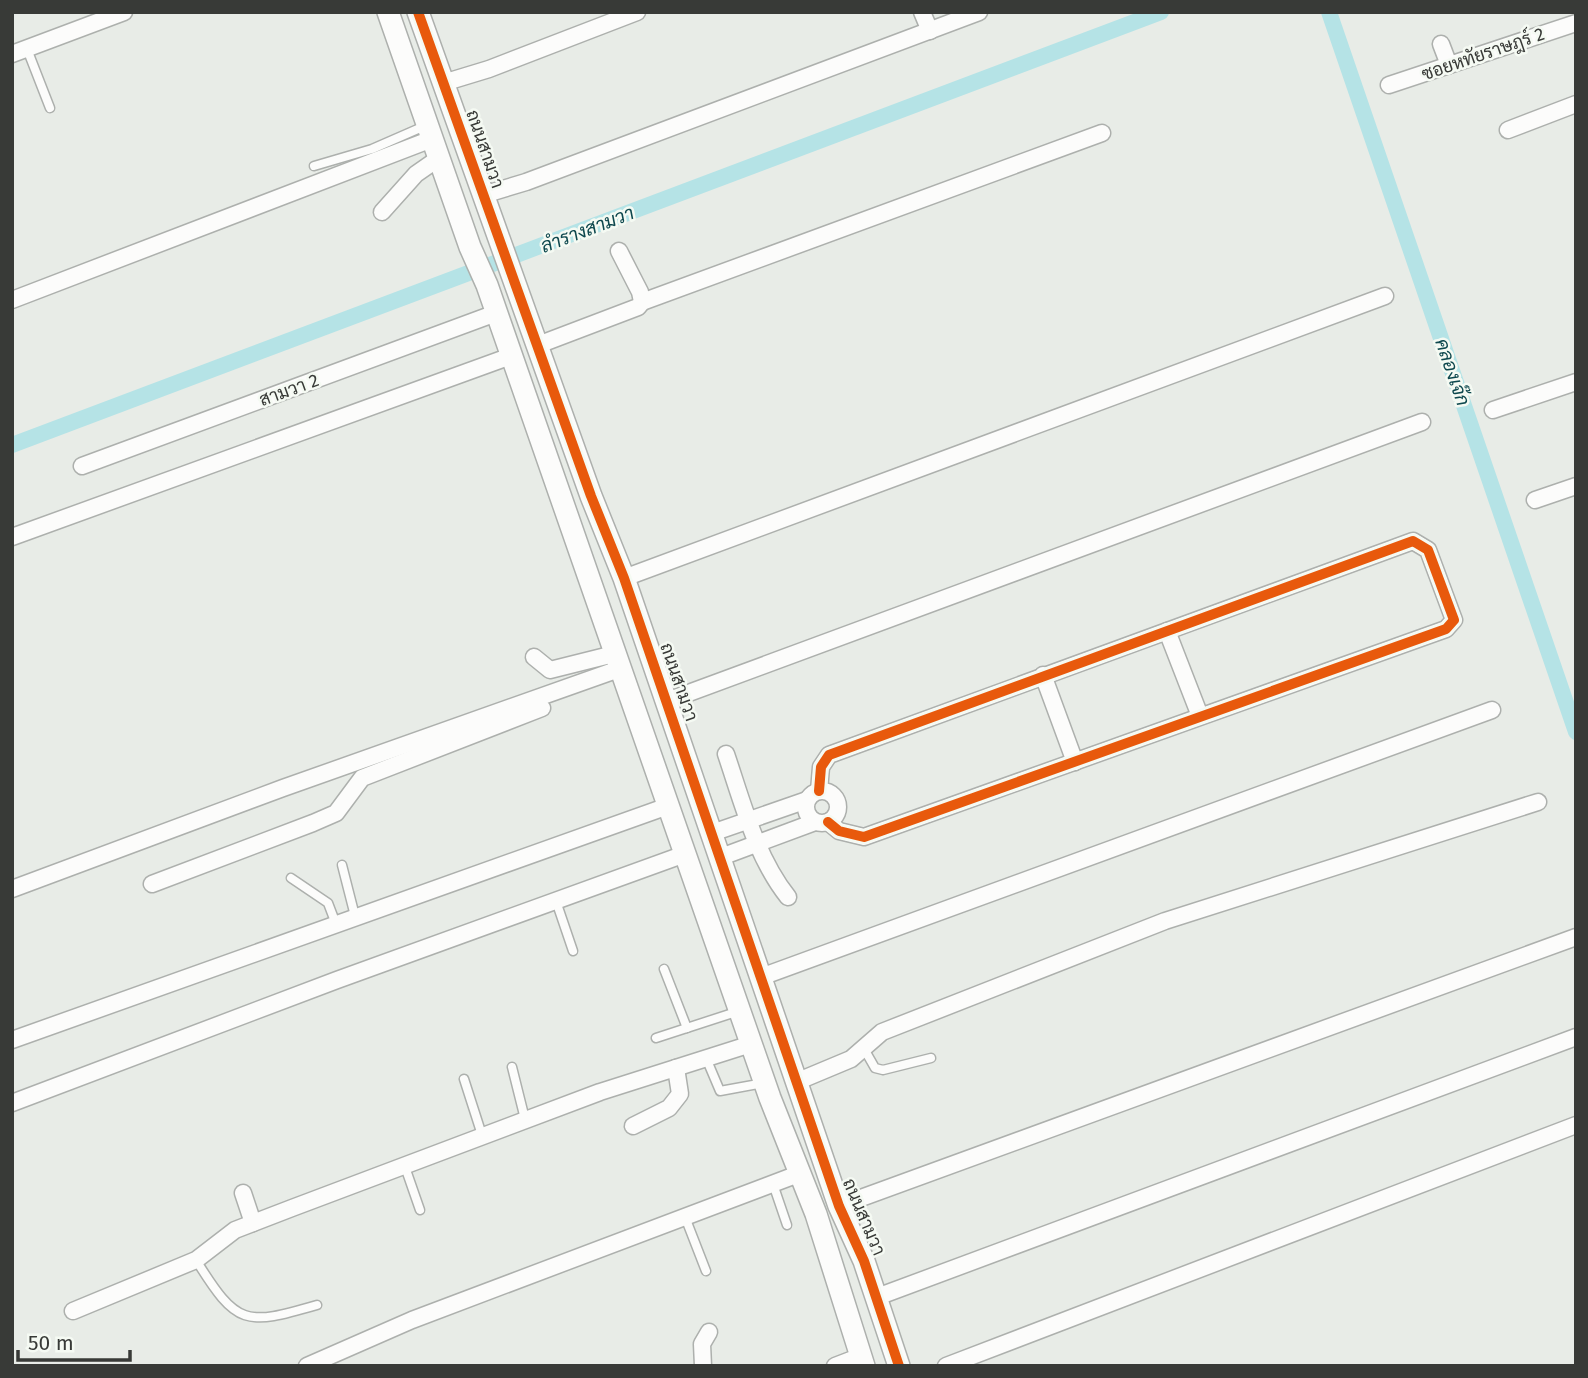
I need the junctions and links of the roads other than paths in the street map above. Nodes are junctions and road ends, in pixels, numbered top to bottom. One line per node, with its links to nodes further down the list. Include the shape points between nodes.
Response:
1 (124, 12): 10 (street)
2 (388, 12): 18 (street)
3 (418, 12): 12 (street, ถนนสามวา)
4 (637, 12): 12 (street)
5 (922, 12): 8 (street)
6 (979, 12): 8 (street)
7 (1576, 23): 11 (street, ซอยหทัยราษฎร์ 2)
8 (930, 31): 20 (street, via 526,183)
9 (1441, 44): 11 (street)
10 (20, 51): 15 (lane)
11 (1449, 65): 13 (street, ซอยหทัยราษฎร์ 2)
12 (443, 83): 20 (street, ถนนสามวา)
13 (1390, 85)
14 (1576, 104): 16 (street)
15 (50, 108)
16 (1508, 130)
17 (1102, 133): 25 (street)
18 (433, 141): 19 (lane, via 372,149); 21 (street, via 416,174); 24 (street); 26 (street)
19 (314, 166)
20 (483, 195): 27 (street, ถนนสามวา)
21 (382, 212)
22 (619, 251): 25 (street)
23 (1385, 296): 38 (street)
24 (12, 299)
25 (642, 302): 27 (street, via 596,325)
26 (496, 313): 28 (street); 32 (street, สามวา 2)
27 (538, 345): 34 (street, ถนนสามวา)
28 (511, 356): 36 (street); 37 (street)
29 (1576, 382): 30 (street)
30 (1493, 410)
31 (1422, 422): 43 (street)
32 (82, 466)
33 (1576, 486): 35 (street)
34 (591, 496): 36 (street); 38 (street, ถนนสามวา)
35 (1535, 500)
36 (563, 504): 41 (street)
37 (12, 537)
38 (624, 578): 43 (street, ถนนสามวา)
39 (1167, 631): 42 (street); 45 (street); 45 (street, via 1413,541 1428,550 1454,620 1450,627)
40 (534, 657): 41 (street, via 550,670)
41 (619, 666): 50 (street); 59 (street, via 362,778 336,813); 60 (street)
42 (1043, 675): 47 (street); 48 (street, via 829,755)
43 (667, 701): 53 (street, ถนนสามวา)
44 (1492, 710): 68 (street, via 834,949 789,957)
45 (1200, 716): 47 (street)
46 (726, 754): 51 (street)
47 (1075, 762): 52 (street, via 864,837)
48 (813, 796): 51 (street); 52 (street, via 805,809); 52 (street, via 833,796 837,803 834,817)
49 (1538, 803): 75 (street, via 1165,921 882,1032)
50 (668, 806): 55 (street); 63 (street)
51 (749, 820): 53 (street); 54 (street)
52 (821, 822): 54 (street)
53 (712, 833): 56 (street, ถนนสามวา)
54 (758, 843): 56 (street); 61 (street, via 775,881)
55 (685, 855): 62 (street); 69 (street)
56 (721, 857): 68 (street, ถนนสามวา)
57 (342, 864): 63 (lane)
58 (291, 878): 64 (lane, via 328,903)
59 (152, 884)
60 (12, 889)
61 (788, 897)
62 (556, 901): 66 (lane); 83 (street)
63 (355, 916): 64 (street)
64 (337, 924): 73 (street)
65 (1576, 937): 92 (street)
66 (573, 951)
67 (664, 970): 70 (lane)
68 (759, 972): 81 (street, ถนนสามวา)
69 (739, 1011): 70 (lane); 74 (street)
70 (687, 1028): 72 (lane)
71 (1576, 1037): 99 (street)
72 (656, 1038)
73 (12, 1040)
74 (751, 1044): 76 (street); 82 (street)
75 (863, 1047): 77 (lane, via 874,1068 883,1070); 81 (street, via 851,1059)
76 (706, 1058): 79 (street); 82 (lane, via 720,1091)
77 (931, 1058)
78 (512, 1067): 84 (lane)
79 (676, 1068): 84 (street); 86 (street, via 680,1094 669,1108)
80 (464, 1079): 87 (lane)
81 (796, 1082): 92 (street, ถนนสามวา)
82 (765, 1083): 89 (street)
83 (12, 1103)
84 (525, 1119): 87 (street)
85 (1576, 1125): 108 (street)
86 (633, 1126)
87 (482, 1135): 88 (street)
88 (404, 1164): 93 (lane); 95 (street)
89 (801, 1173): 90 (street); 103 (street)
90 (773, 1184): 94 (street); 96 (lane)
91 (243, 1193): 95 (street)
92 (839, 1206): 99 (street, ถนนสามวา)
93 (420, 1210)
94 (685, 1217): 98 (lane); 104 (street, via 412,1320)
95 (253, 1223): 97 (street, via 235,1230)
96 (787, 1225)
97 (196, 1260): 100 (lane, via 208,1280 249,1319 266,1320); 101 (street)
98 (706, 1271)
99 (877, 1297): 107 (street, ถนนสามวา)
100 (317, 1305)
101 (73, 1311)
102 (709, 1332): 105 (street, via 702,1344)
103 (862, 1361): 106 (street)
104 (307, 1366)
105 (703, 1366)
106 (835, 1366)
107 (899, 1366)
108 (946, 1366)

